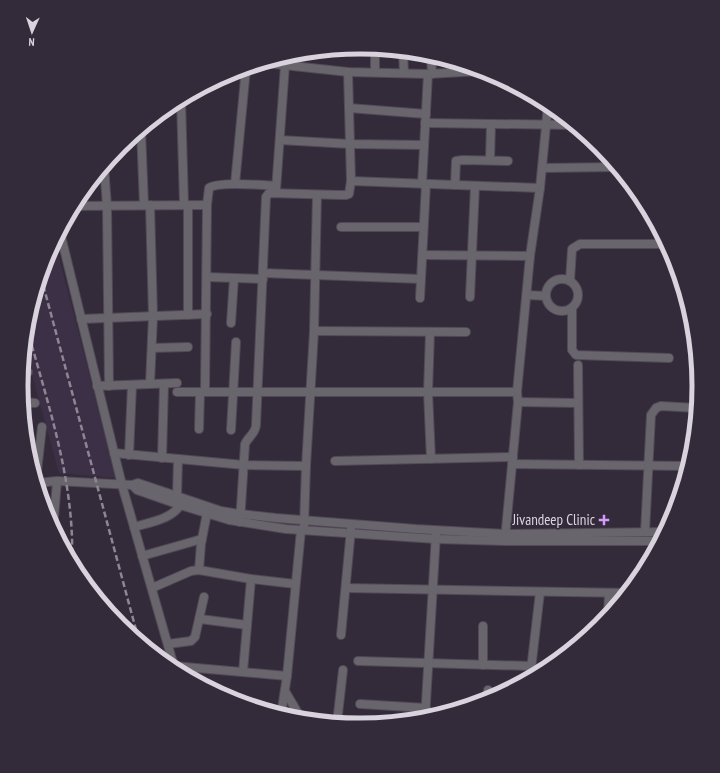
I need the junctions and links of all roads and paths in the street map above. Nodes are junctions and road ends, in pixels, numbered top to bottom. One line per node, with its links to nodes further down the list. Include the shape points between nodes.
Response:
1 (375, 55): 8 (street)
2 (403, 57): 9 (street)
3 (431, 62): 10 (street)
4 (280, 64): 5 (street)
5 (286, 65): 7 (street); 21 (street)
6 (461, 70): 10 (street)
7 (348, 72): 8 (street); 13 (street)
8 (375, 72): 9 (street)
9 (404, 73): 10 (street)
10 (430, 74): 15 (street)
11 (245, 75): 30 (street)
12 (180, 107): 37 (street)
13 (349, 108): 15 (street); 22 (street)
14 (547, 112): 18 (street)
15 (426, 114): 16 (street)
16 (425, 123): 17 (street); 23 (street)
17 (491, 124): 18 (street); 24 (street)
18 (546, 124): 19 (street); 26 (street)
19 (564, 125)
20 (141, 137): 38 (street)
21 (280, 140): 22 (street); 35 (street)
22 (350, 144): 23 (street); 29 (street)
23 (424, 145): 31 (street)
24 (490, 160): 25 (street); 32 (street, via 456,161)
25 (508, 161)
26 (542, 168): 27 (street); 34 (street)
27 (610, 168)
28 (104, 175): 41 (street)
29 (351, 181): 31 (street); 36 (street, via 349,194 346,196)
30 (235, 184): 35 (street); 39 (street, via 211,186)
31 (424, 184): 32 (street); 43 (street)
32 (455, 185): 33 (street)
33 (475, 186): 34 (street); 47 (street)
34 (540, 188): 48 (street)
35 (276, 190): 36 (street); 50 (street, via 266,197)
36 (317, 195): 49 (street)
37 (186, 204): 38 (street); 39 (street); 60 (street)
38 (147, 205): 41 (street); 62 (street)
39 (207, 205): 51 (street)
40 (81, 206): 41 (street)
41 (106, 206): 63 (street)
42 (341, 227): 43 (street)
43 (424, 227): 46 (street)
44 (62, 240): 64 (street)
45 (660, 244): 54 (street, via 580,244 572,249)
46 (423, 255): 47 (street); 53 (street)
47 (473, 256): 48 (street); 57 (street)
48 (530, 256): 55 (street)
49 (316, 275): 50 (street); 53 (street); 66 (street)
50 (263, 276): 52 (street); 83 (street)
51 (207, 277): 52 (street); 61 (street)
52 (234, 278): 65 (street)
53 (421, 279): 58 (street)
54 (570, 281): 56 (street, via 556,280 548,286); 59 (street, via 578,296)
55 (527, 295): 56 (street); 86 (street)
56 (546, 296): 59 (street, via 553,309 563,311)
57 (470, 297)
58 (420, 298)
59 (572, 308): 72 (street, via 572,350 576,355)
60 (188, 314): 61 (street); 62 (street)
61 (206, 314): 81 (street)
62 (153, 316): 63 (street); 71 (street)
63 (108, 318): 64 (street); 79 (street)
64 (81, 319): 78 (street)
65 (231, 323)
66 (314, 331): 67 (street); 84 (street)
67 (430, 332): 68 (street); 85 (street)
68 (466, 332)
69 (236, 342): 82 (street)
70 (188, 347): 71 (street)
71 (152, 348): 75 (street)
72 (669, 358)
73 (578, 365): 90 (street)
74 (177, 383): 76 (street)
75 (150, 384): 76 (street); 77 (street)
76 (164, 384): 97 (street)
77 (132, 385): 79 (street); 96 (street)
78 (97, 386): 79 (street); 95 (street)
79 (110, 386)
80 (177, 392): 81 (street)
81 (202, 392): 82 (street); 93 (street)
82 (233, 392): 83 (street); 94 (street)
83 (257, 392): 84 (street); 103 (street, via 256,428 245,444)
84 (311, 392): 85 (street); 105 (street)
85 (428, 392): 86 (street); 98 (street)
86 (517, 392): 87 (street)
87 (518, 402): 90 (street); 101 (street)
88 (29, 403): 89 (street)
89 (35, 403)
90 (578, 403): 104 (street)
91 (691, 408): 106 (street, via 661,406 653,410)
92 (42, 426): 102 (street)
93 (199, 429)
94 (231, 430)
95 (114, 454): 96 (street); 110 (street)
96 (129, 455): 97 (street)
97 (162, 458): 99 (street)
98 (431, 459): 100 (street); 101 (street)
99 (178, 460): 103 (street); 111 (street)
100 (335, 461)
101 (512, 461): 104 (street); 124 (street)
102 (37, 465)
103 (244, 465): 105 (street); 114 (street)
104 (579, 465): 106 (street)
105 (306, 466): 115 (street)
106 (648, 466): 107 (street); 120 (street)
107 (682, 466)
108 (41, 479): 109 (street)
109 (55, 482): 110 (street); 113 (street)
110 (122, 485): 111 (street, via 132,485 137,490); 117 (street)
111 (180, 499): 112 (street); 114 (street); 117 (street, via 176,511 167,517)
112 (207, 513): 114 (street, via 229,520); 125 (street)
113 (54, 515)
114 (240, 518): 115 (street); 118 (street)
115 (305, 521): 116 (street); 118 (street)
116 (352, 524): 119 (street); 122 (street)
117 (134, 527): 128 (street)
118 (303, 530): 122 (street); 131 (street)
119 (437, 530): 124 (street); 126 (street)
120 (644, 532): 121 (street); 123 (street)
121 (658, 532)
122 (351, 534): 126 (street); 133 (street)
123 (589, 537): 124 (street); 127 (street)
124 (505, 538): 126 (street)
125 (202, 539): 128 (street); 129 (street)
126 (436, 539): 134 (street)
127 (654, 541)
128 (142, 556): 132 (street)
129 (200, 570): 130 (street); 132 (street)
130 (251, 579): 131 (street); 141 (street)
131 (295, 584): 154 (street)
132 (152, 588): 144 (street)
133 (346, 588): 134 (street); 143 (street)
134 (433, 590): 135 (street); 147 (street)
135 (540, 592): 136 (street); 149 (street)
136 (609, 593): 137 (street); 139 (street)
137 (620, 593)
138 (204, 597): 140 (street)
139 (608, 607)
140 (200, 619): 141 (street); 144 (street, via 194,639)
141 (247, 625): 153 (street)
142 (483, 626): 148 (street)
143 (341, 635)
144 (168, 644): 145 (street)
145 (173, 661)
146 (358, 661): 147 (street)
147 (428, 663): 148 (street); 157 (street)
148 (483, 665): 149 (street)
149 (531, 666): 152 (street)
150 (185, 669): 153 (street)
151 (343, 670): 161 (street)
152 (531, 671)
153 (243, 672): 154 (street)
154 (287, 676): 155 (street)
155 (285, 691): 158 (street); 159 (street)
156 (360, 704): 157 (street)
157 (426, 708): 160 (street)
158 (282, 709)
159 (298, 712)
160 (426, 712)
161 (338, 718)

